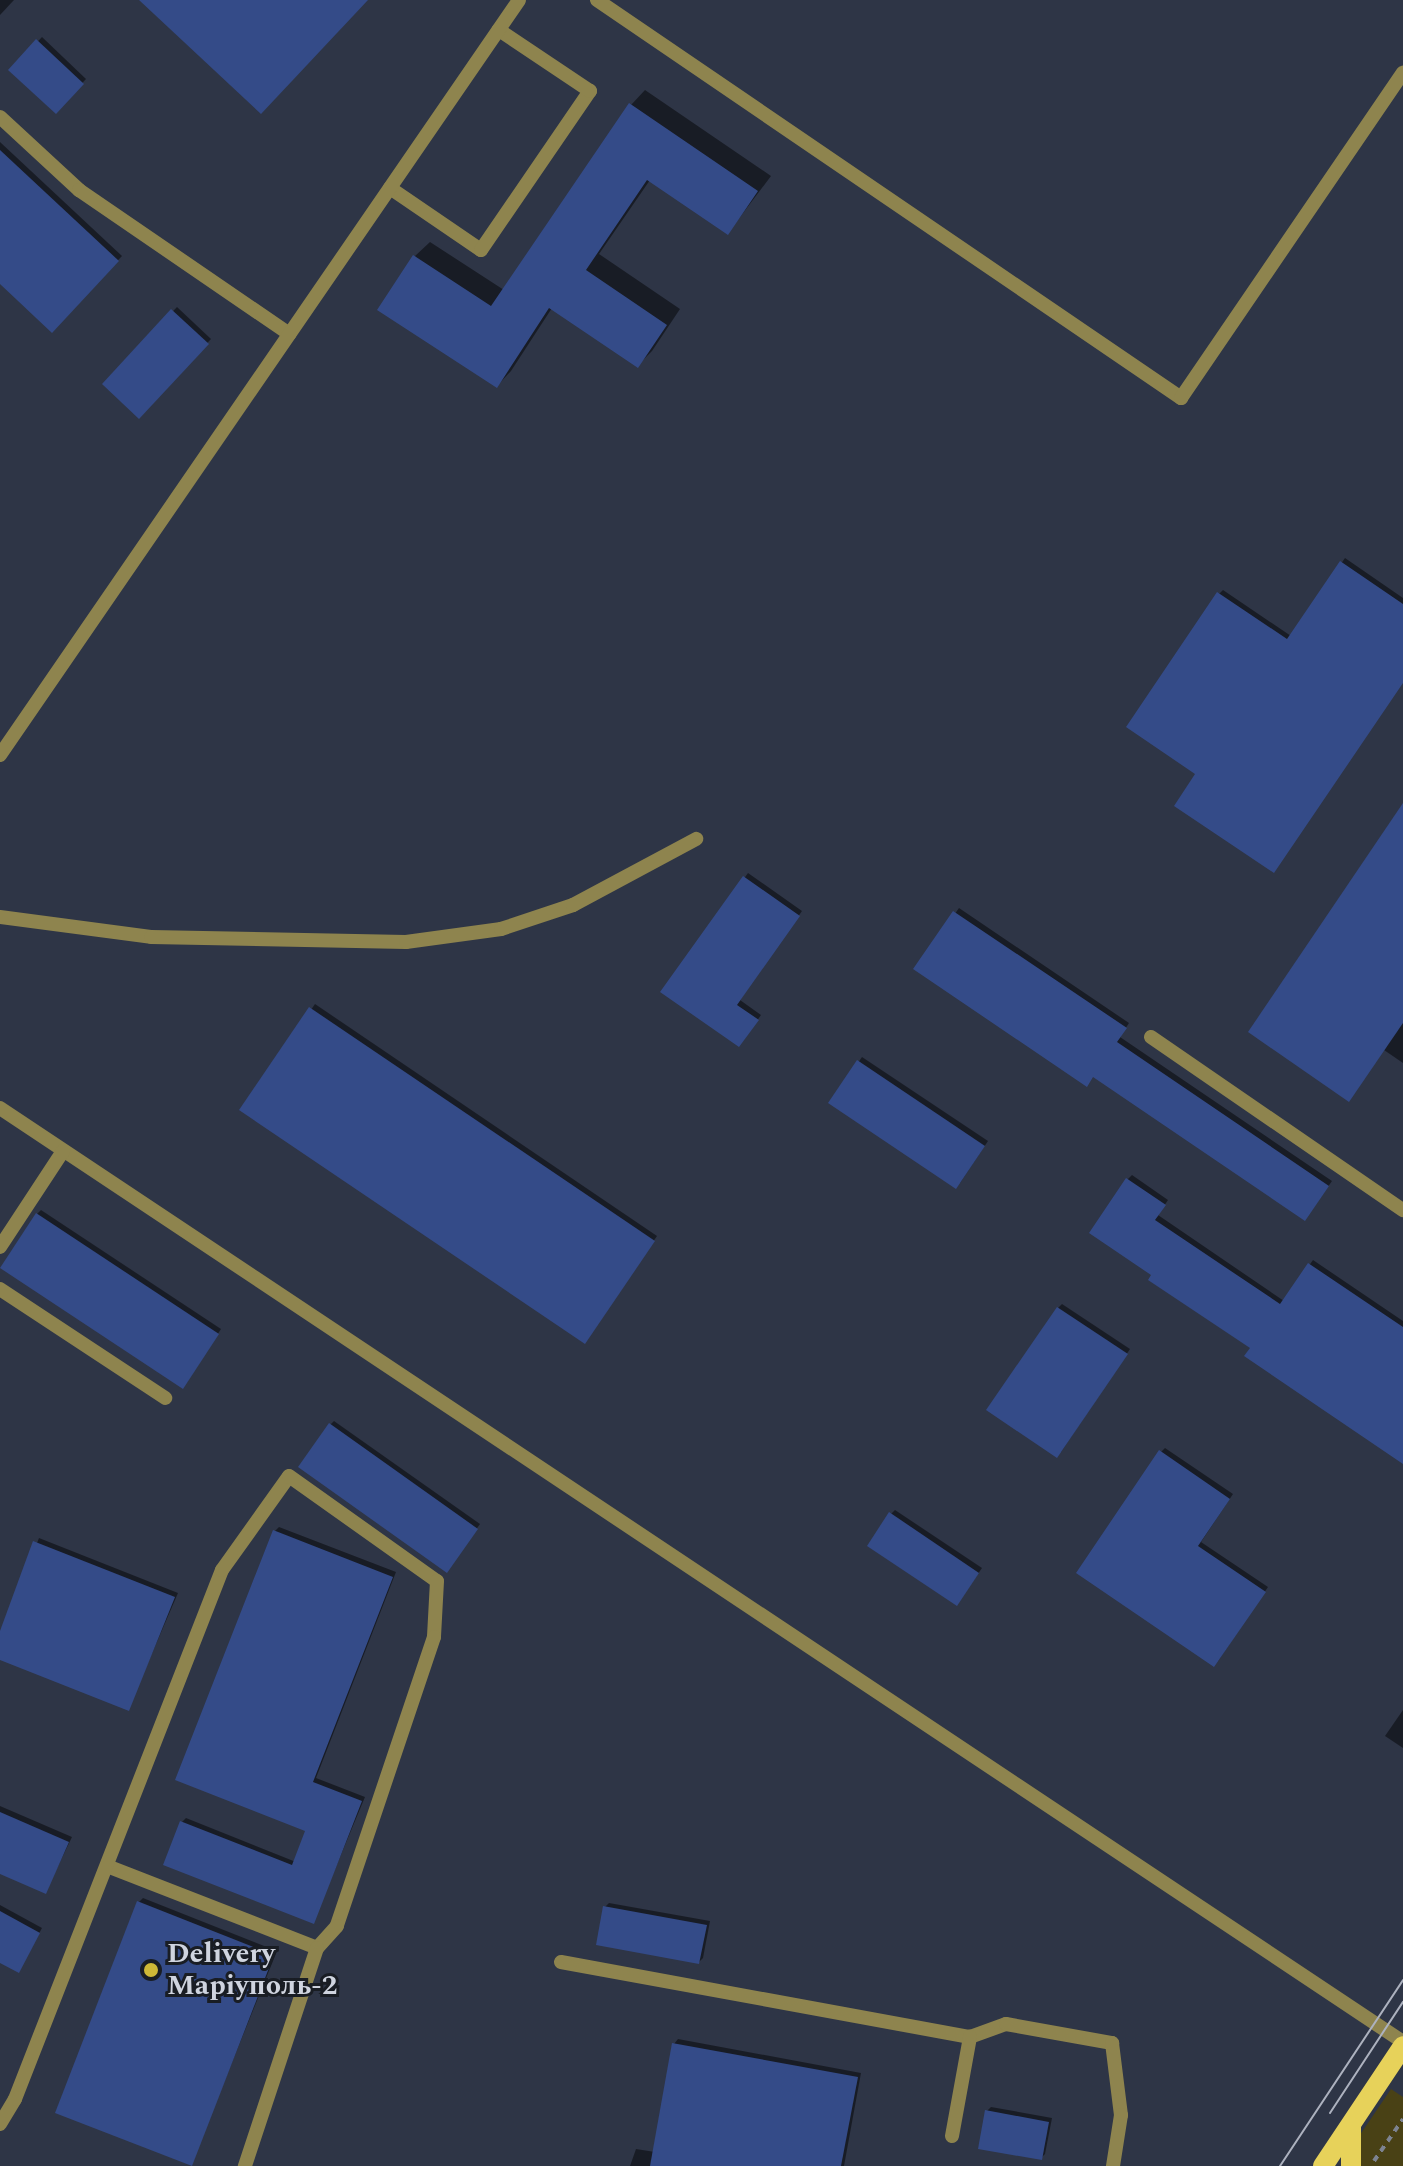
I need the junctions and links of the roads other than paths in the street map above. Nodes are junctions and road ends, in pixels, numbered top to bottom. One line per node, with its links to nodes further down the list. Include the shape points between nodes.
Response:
1 (519, 0): 3 (lane)
2 (597, 0): 4 (lane, via 1181,398)
3 (499, 30): 6 (lane); 6 (lane, via 590,91 509,210 481,250)
4 (1403, 73)
5 (0, 117): 7 (lane, via 79,190)
6 (390, 188): 7 (lane)
7 (289, 334): 8 (lane)
8 (0, 755)
9 (696, 839): 10 (lane, via 573,905 501,929 406,942 151,937)
10 (0, 917)
11 (1151, 1037): 14 (lane)
12 (0, 1108): 13 (lane)
13 (63, 1151): 15 (lane); 22 (lane)
14 (1403, 1210)
15 (0, 1247)
16 (0, 1289): 17 (lane)
17 (165, 1398)
18 (107, 1866): 19 (lane); 19 (lane, via 222,1570 289,1476 437,1581 434,1637 337,1926); 23 (lane, via 15,2099)
19 (317, 1948): 26 (lane)
20 (561, 1962): 21 (lane)
21 (970, 2037): 25 (lane); 27 (lane, via 1006,2024 1112,2043 1121,2115)
22 (1403, 2044): 24 (main road)
23 (0, 2124)
24 (1352, 2124): 28 (main road); 29 (main road)
25 (952, 2136)
26 (245, 2166)
27 (1113, 2166)
28 (1323, 2166)
29 (1351, 2166)

